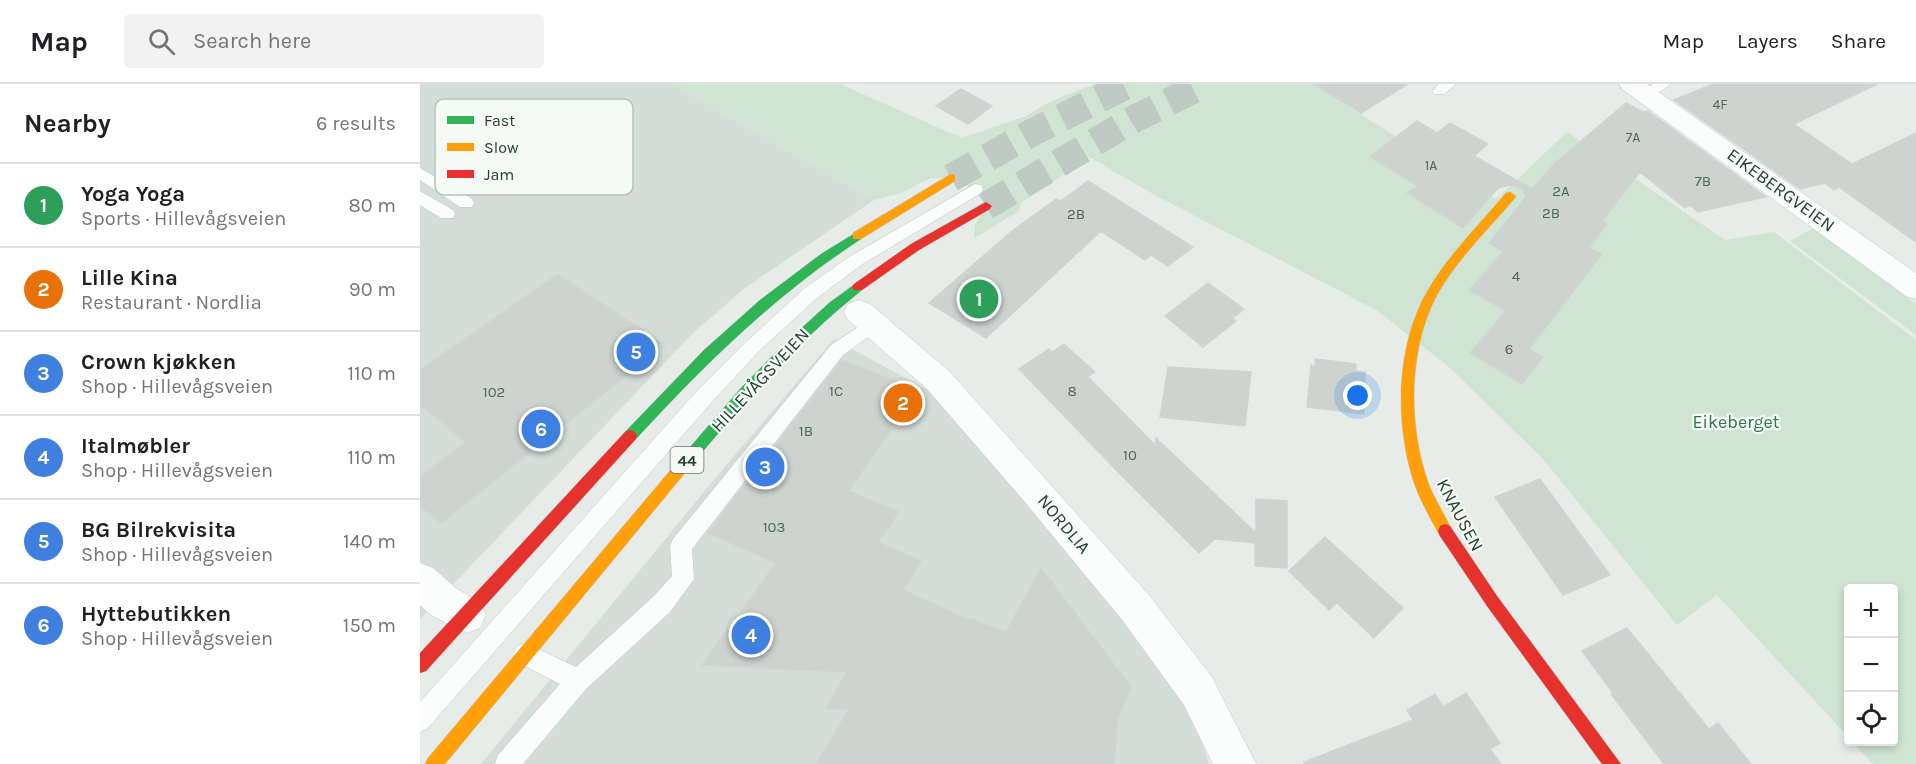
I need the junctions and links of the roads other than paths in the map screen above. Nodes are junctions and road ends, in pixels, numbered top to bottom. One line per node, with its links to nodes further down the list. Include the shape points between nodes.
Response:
1 (1647, 87): 12 (street, EIKEBERGVEIEN)
2 (420, 173): 4 (lane)
3 (951, 178): 15 (main road, via 839,247 735,327 674,388)
4 (435, 183)
5 (975, 189): 19 (lane, HILLEVÅGSVEIEN, via 855,261 811,293 753,346)
6 (454, 195): 9 (lane)
7 (1510, 196): 23 (main road, KNAUSEN, via 1446,270 1424,309 1415,339 1410,386 1414,455 1423,487 1460,554)
8 (420, 197): 11 (lane)
9 (466, 203)
10 (986, 206): 16 (main road, HILLEVÅGSVEIEN / 44, via 885,267 807,329 732,406)
11 (447, 214)
12 (1916, 288)
13 (866, 318): 18 (lane, via 681,546 683,579 662,604); 22 (street, NORDLIA, via 938,380 1136,608 1198,691)
14 (420, 580): 15 (street, via 444,602)
15 (467, 615): 17 (main road)
16 (525, 654): 18 (lane); 20 (main road, HILLEVÅGSVEIEN / 44)
17 (420, 665)
18 (578, 681): 21 (lane)
19 (420, 720)
20 (434, 764)
21 (507, 764)
22 (1235, 764)
23 (1612, 764)

